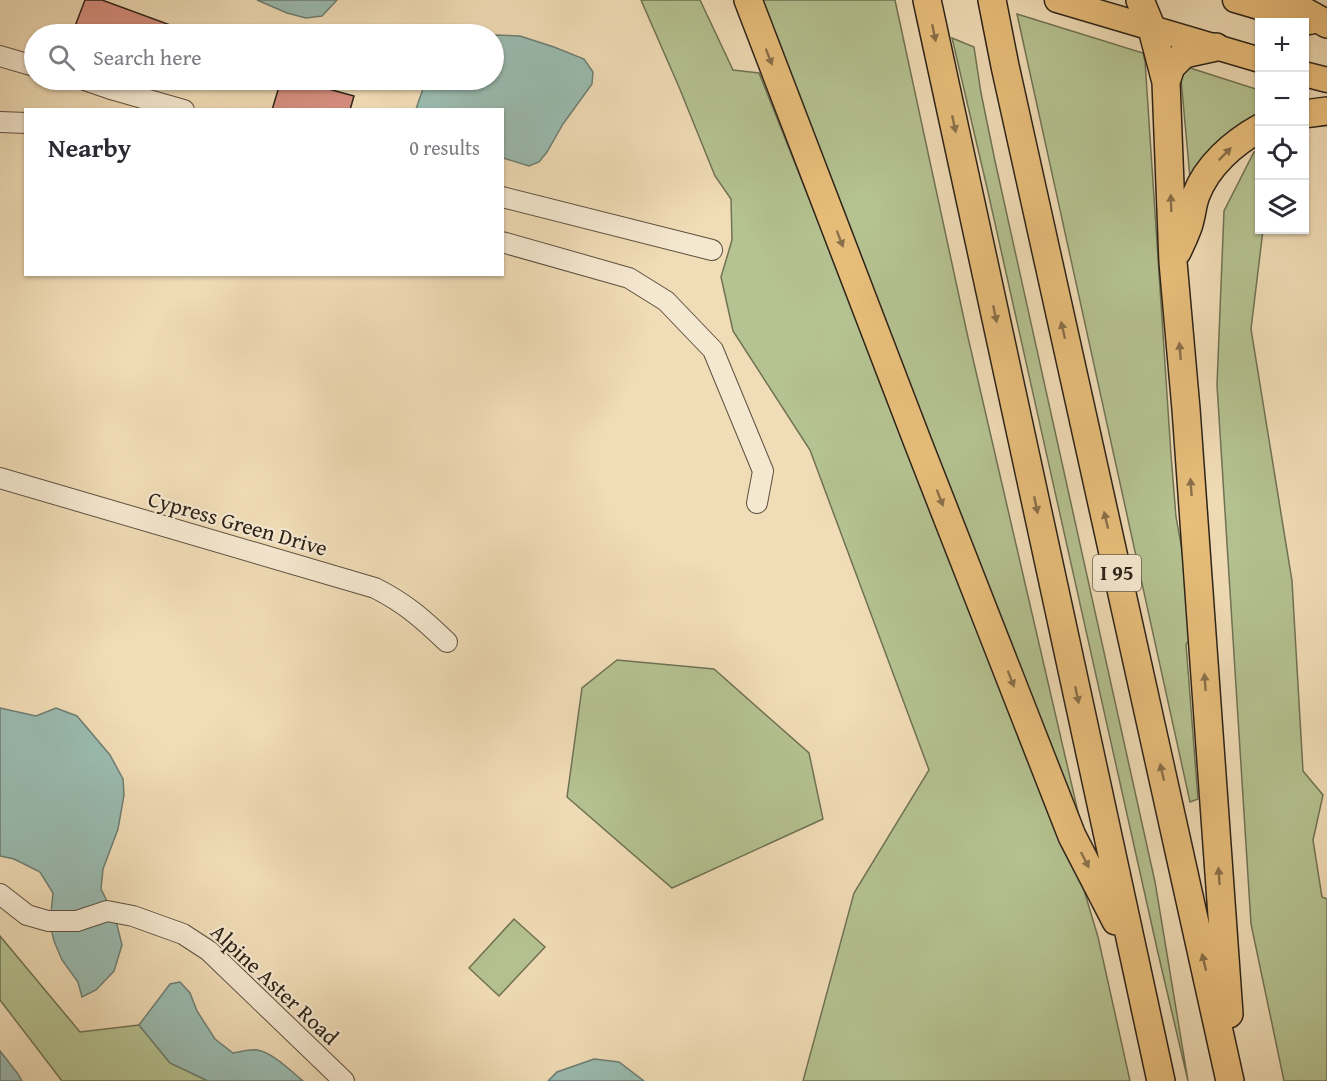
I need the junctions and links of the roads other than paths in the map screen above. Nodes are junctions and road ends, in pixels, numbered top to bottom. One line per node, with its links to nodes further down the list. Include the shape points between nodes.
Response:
1 (927, 0): 32 (highway, one-way to 32)
2 (992, 0): 35 (highway, I 95, one-way to 2)
3 (1057, 0): 9 (main road)
4 (1140, 0): 9 (highway)
5 (1235, 0): 8 (main road)
6 (1284, 0): 8 (highway)
7 (748, 1): 32 (highway, one-way to 32, via 1072,836)
8 (1327, 26)
9 (1152, 29): 10 (main road); 16 (highway)
10 (1216, 47): 12 (main road); 16 (highway, via 1184,54 1171,67)
11 (0, 56): 13 (street)
12 (1255, 59)
13 (24, 63)
14 (1309, 75): 15 (main road)
15 (1327, 80)
16 (1166, 82): 27 (highway, one-way to 16)
17 (114, 90): 18 (street)
18 (177, 108)
19 (1327, 111): 20 (highway)
20 (1309, 113)
21 (0, 122): 22 (street)
22 (24, 123)
23 (1255, 131): 27 (highway, one-way to 23, via 1204,179 1222,156)
24 (504, 198): 26 (street)
25 (504, 243): 29 (street, via 629,278 666,301 713,350 763,471)
26 (712, 250)
27 (1173, 262): 35 (highway, one-way to 27)
28 (0, 478): 30 (street, Cypress Green Drive, via 375,588 418,614)
29 (757, 503)
30 (447, 642)
31 (0, 894): 33 (street, Alpine Aster Road, via 27,915 48,921 76,921 107,911 183,934 209,951)
32 (1132, 951): 34 (highway)
33 (344, 1081)
34 (1161, 1081)
35 (1232, 1081)

